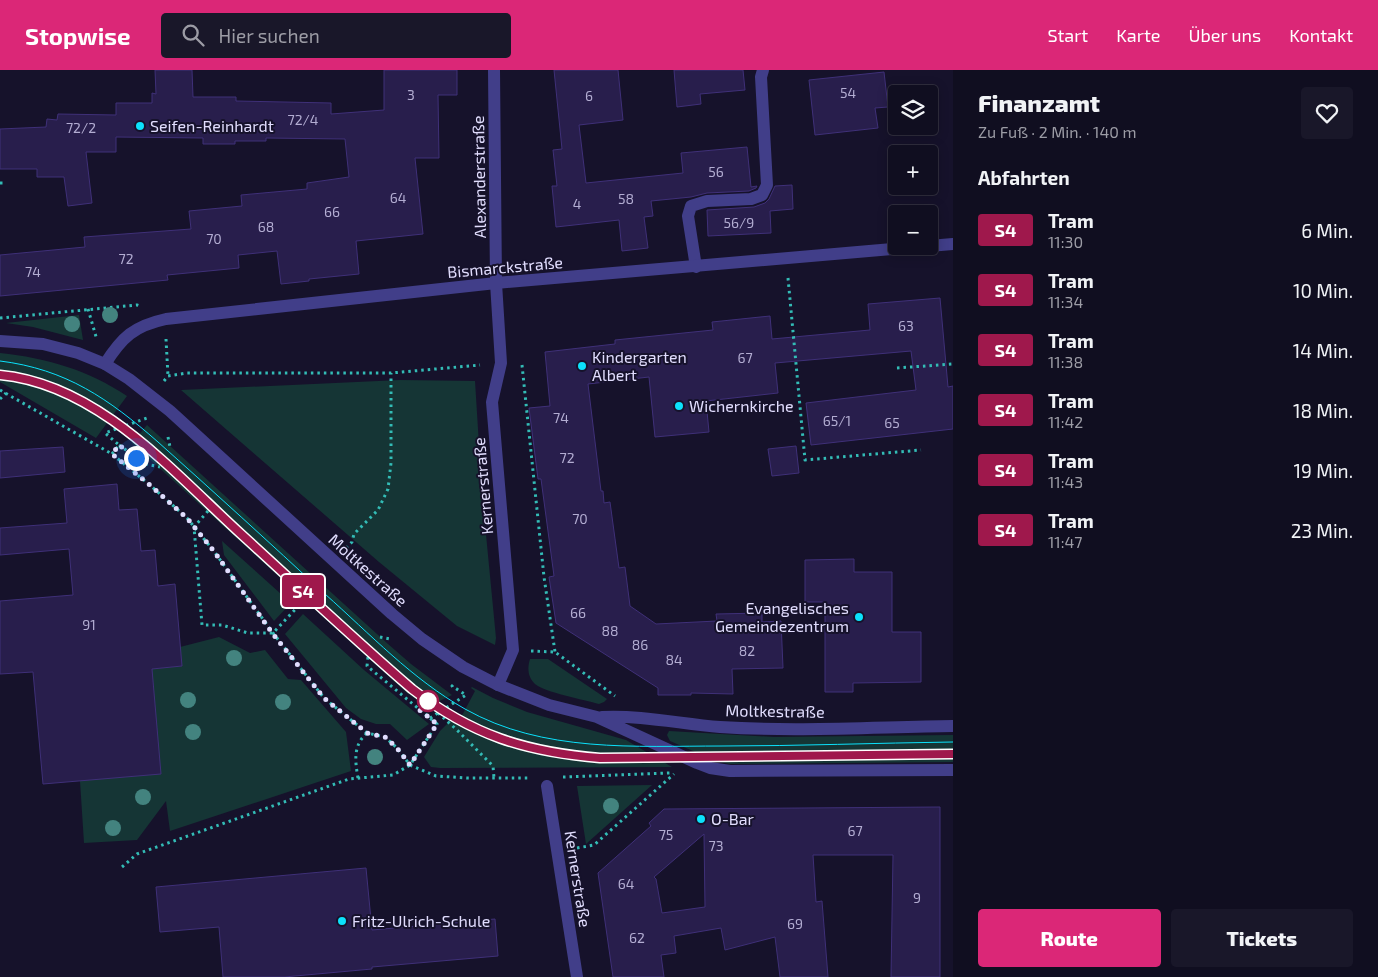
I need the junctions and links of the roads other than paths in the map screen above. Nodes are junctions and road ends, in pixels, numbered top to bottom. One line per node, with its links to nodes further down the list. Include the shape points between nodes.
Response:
1 (494, 70): 7 (street, Alexanderstraße)
2 (763, 70): 6 (street, via 767,185 762,195 751,199 707,201 691,206 688,216)
3 (953, 244): 4 (street, Bismarckstraße)
4 (938, 245)
5 (888, 250): 6 (street, Bismarckstraße)
6 (696, 267): 7 (street, Bismarckstraße)
7 (496, 283): 9 (street, Bismarckstraße, via 166,319 133,330); 10 (street, Kernerstraße, via 502,363 492,402 513,650)
8 (0, 341): 9 (street, via 43,344)
9 (105, 364): 10 (street, Moltkestraße, via 150,395 422,639 463,667)
10 (498, 684): 11 (street, Moltkestraße, via 549,704)
11 (597, 717): 12 (street, Moltkestraße, via 620,716 720,727); 13 (street, Moltkestraße, via 710,768 730,771)
12 (953, 726)
13 (953, 770)
14 (552, 782): 15 (street, Kernerstraße, via 558,852)
15 (577, 977)

